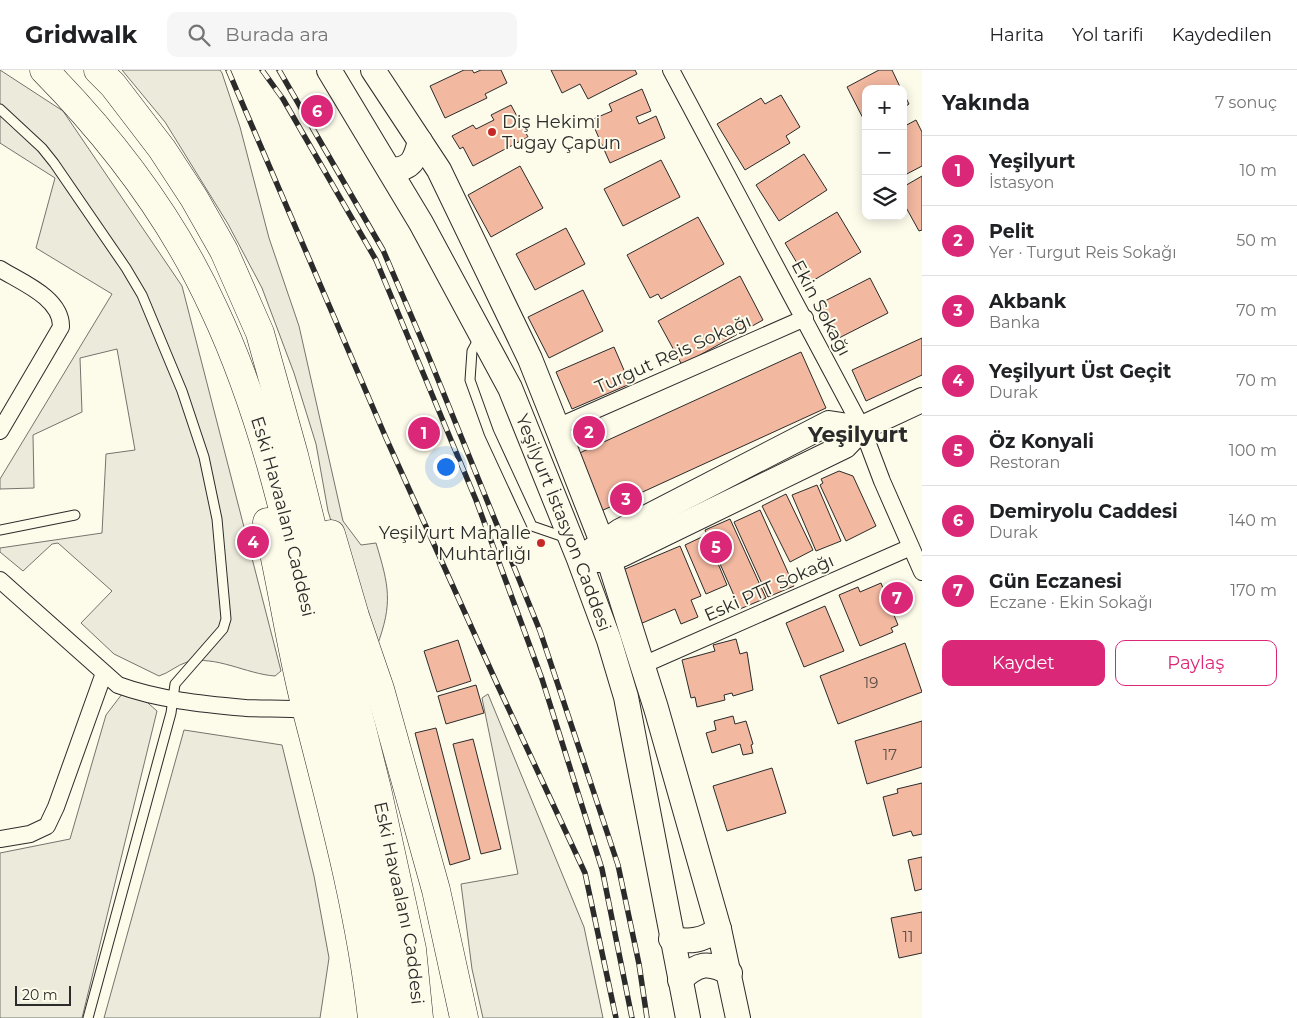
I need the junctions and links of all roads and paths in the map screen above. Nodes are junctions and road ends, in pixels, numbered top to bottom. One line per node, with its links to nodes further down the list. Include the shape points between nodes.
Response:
1 (44, 70): 15 (highway, Eski Havaalanı Caddesi, via 87,114 160,210 214,308)
2 (98, 70): 13 (highway, Eski Havaalanı Caddesi, via 162,149 194,198 224,251)
3 (329, 70): 8 (main road, Yeşilyurt İstasyon Caddesi)
4 (671, 70): 12 (street, Ekin Sokağı)
5 (378, 71): 7 (main road, Yeşilyurt İstasyon Caddesi)
6 (0, 109): 29 (lane, via 54,163 126,268 142,296 182,391 204,457 218,519 226,619 223,629 174,684)
7 (420, 140): 8 (main road, via 416,159 402,169); 9 (main road, Yeşilyurt İstasyon Caddesi)
8 (391, 170): 10 (main road, Yeşilyurt İstasyon Caddesi)
9 (456, 204): 10 (main road, via 439,201 429,207); 18 (main road, Yeşilyurt İstasyon Caddesi, via 530,359)
10 (422, 223): 14 (main road, Yeşilyurt İstasyon Caddesi)
11 (0, 269): 17 (street, via 53,304 61,318 60,327)
12 (805, 318): 18 (street, Turgut Reis Sokağı); 19 (street, Ekin Sokağı)
13 (260, 333): 41 (highway, Eski Havaalanı Caddesi, via 377,789 412,949); 42 (highway, via 288,388 355,616 380,689 436,890)
14 (481, 334): 23 (main road, Yeşilyurt İstasyon Caddesi, via 510,388); 23 (lane, via 472,351 470,380 489,433 532,526)
15 (236, 361): 30 (highway, via 241,410); 40 (highway, Eski Havaalanı Caddesi, via 269,455 324,680 376,898)
16 (922, 400): 19 (main road)
17 (1, 426)
18 (557, 427): 24 (main road, Yeşilyurt İstasyon Caddesi)
19 (862, 428): 22 (street, Ekin Sokağı); 24 (main road, via 829,423 620,531)
20 (75, 515): 21 (lane)
21 (0, 530)
22 (911, 547): 25 (street, Ekin Sokağı); 27 (street, Eski PTT Sokağı)
23 (575, 549): 24 (main road); 33 (main road, Yeşilyurt İstasyon Caddesi, via 626,697)
24 (605, 552): 27 (main road, Yeşilyurt İstasyon Caddesi)
25 (922, 572)
26 (0, 580): 28 (street)
27 (643, 665): 32 (main road, Yeşilyurt İstasyon Caddesi)
28 (104, 673): 29 (street, via 118,685); 31 (street, via 47,826 30,834)
29 (172, 699): 30 (street, via 246,708); 37 (lane, via 171,714)
30 (307, 710): 36 (highway, via 345,867)
31 (0, 839)
32 (719, 929): 33 (main road, via 696,941); 34 (main road, Yeşilyurt İstasyon Caddesi)
33 (671, 939): 35 (main road, Yeşilyurt İstasyon Caddesi)
34 (730, 974): 35 (main road, via 714,965 703,966 692,969); 44 (main road, Yeşilyurt İstasyon Caddesi)
35 (680, 980): 43 (main road, Yeşilyurt İstasyon Caddesi)
36 (368, 985): 38 (highway); 39 (highway)
37 (88, 1018)
38 (365, 1018)
39 (372, 1018)
40 (396, 1018)
41 (419, 1018)
42 (464, 1018)
43 (688, 1018)
44 (738, 1018)

